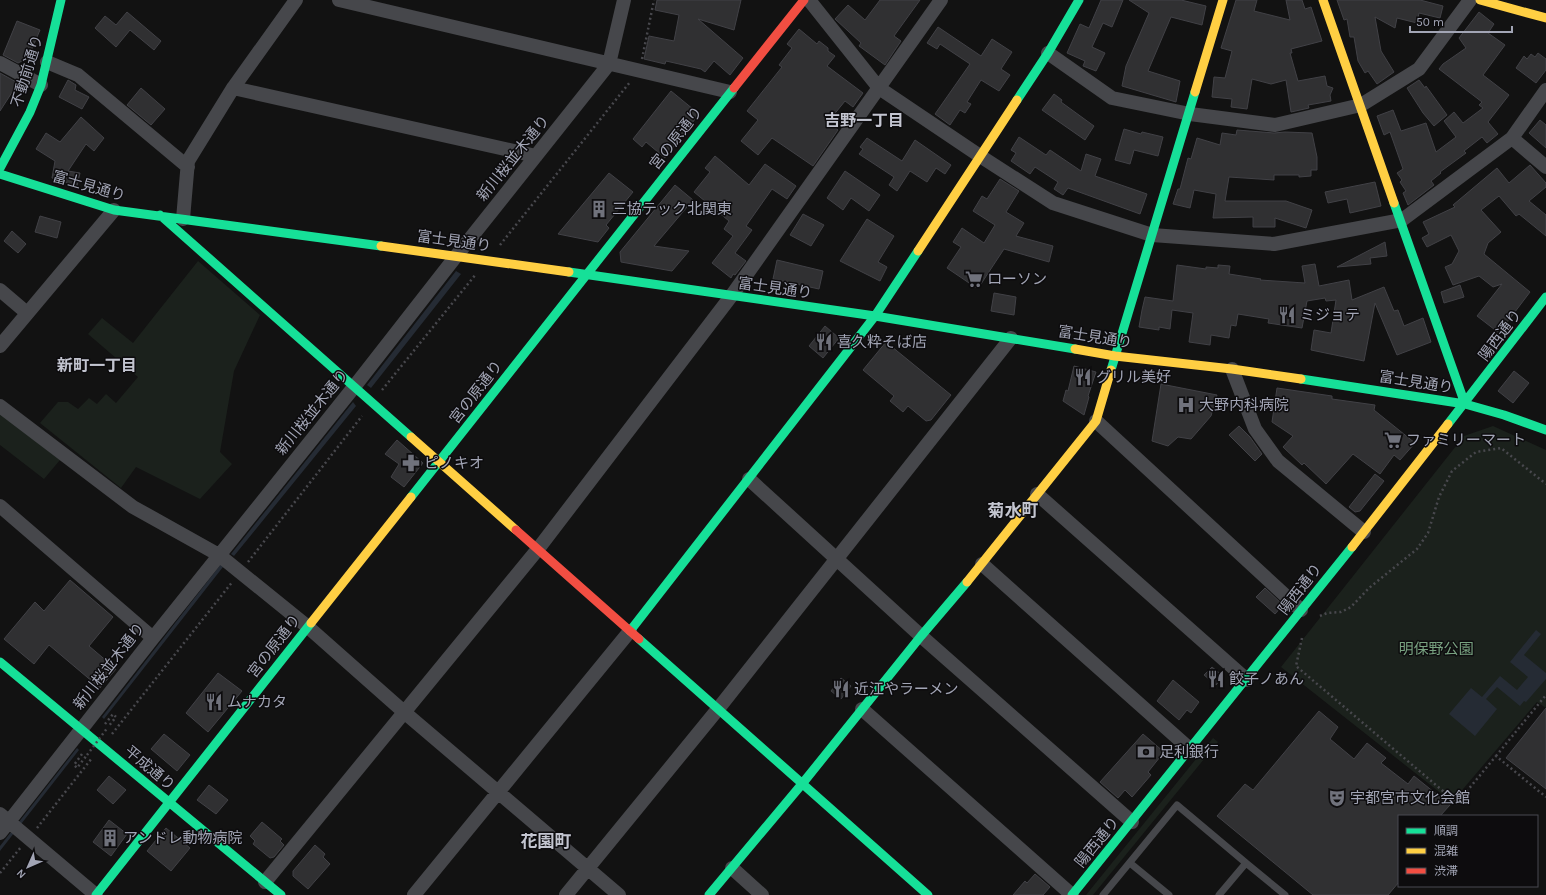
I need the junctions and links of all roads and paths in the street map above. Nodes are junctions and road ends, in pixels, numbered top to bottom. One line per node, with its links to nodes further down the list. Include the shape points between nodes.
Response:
1 (61, 0): 16 (street, 不動前通り)
2 (296, 0): 21 (street)
3 (339, 0): 18 (street)
4 (624, 0): 18 (street, 新川桜並木通り)
5 (654, 0): 19 (path)
6 (804, 0): 24 (street, 宮の原通り)
7 (809, 0): 22 (street)
8 (941, 0): 22 (street)
9 (1079, 0): 15 (street)
10 (1223, 0): 26 (street)
11 (1323, 0): 25 (street)
12 (1470, 0): 25 (street, via 1419,69)
13 (1480, 0): 14 (street)
14 (1546, 18)
15 (1048, 53): 26 (street, via 1112,98); 29 (street)
16 (47, 62): 20 (street, 不動前通り); 30 (street, via 78,75)
17 (0, 63): 20 (street)
18 (609, 64): 19 (street); 28 (street, 新川桜並木通り)
19 (640, 71): 24 (street); 40 (path)
20 (41, 85): 32 (street, 不動前通り, via 30,112)
21 (234, 88): 28 (street); 30 (street, via 188,161)
22 (879, 88): 29 (street); 43 (street)
23 (1546, 90): 27 (street)
24 (730, 92): 41 (street, 宮の原通り)
25 (1361, 105): 26 (street, via 1275,125); 37 (street)
26 (1190, 114): 38 (street)
27 (1512, 138): 31 (street); 37 (street)
28 (536, 156): 39 (street, 新川桜並木通り)
29 (980, 156): 38 (street, via 1053,203); 46 (street)
30 (188, 167): 36 (street)
31 (1546, 167)
32 (0, 168)
33 (0, 174): 34 (street, 富士見通り)
34 (114, 210): 35 (street, 富士見通り); 45 (street)
35 (160, 215): 36 (street, 富士見通り); 51 (street)
36 (183, 219): 39 (street, 富士見通り)
37 (1402, 220): 38 (street, via 1274,244); 53 (street)
38 (1152, 235): 49 (street)
39 (457, 255): 40 (street, 富士見通り); 51 (street, 新川桜並木通り)
40 (488, 260): 41 (street, 富士見通り); 52 (path)
41 (586, 274): 43 (street, 富士見通り); 57 (street, 宮の原通り)
42 (0, 290): 45 (street)
43 (732, 295): 46 (street, 富士見通り); 63 (street)
44 (1546, 297): 53 (street, 陽西通り)
45 (27, 313): 48 (street)
46 (875, 316): 47 (street, 富士見通り); 58 (street)
47 (1011, 338): 49 (street, 富士見通り); 65 (street)
48 (0, 346)
49 (1115, 356): 50 (street, 富士見通り); 55 (street)
50 (1232, 368): 53 (street, 富士見通り); 62 (street, via 1255,429 1278,461)
51 (354, 387): 52 (street); 64 (street, 新川桜並木通り)
52 (372, 403): 57 (street); 67 (path)
53 (1465, 404): 56 (street, 富士見通り); 62 (street, 陽西通り)
54 (0, 406): 64 (street, via 133,507)
55 (1096, 421): 60 (street); 68 (street)
56 (1546, 430)
57 (439, 462): 63 (street); 70 (street, 宮の原通り)
58 (749, 478): 65 (street); 71 (street)
59 (1546, 484): 69 (path, via 1501,448 1476,452 1452,471 1439,497 1428,533 1417,549 1369,588 1351,607)
60 (1037, 494): 66 (street); 76 (street)
61 (0, 506): 74 (street)
62 (1364, 532): 68 (street, 陽西通り)
63 (538, 549): 71 (street); 80 (street)
64 (219, 555): 67 (street); 74 (street, 新川桜並木通り)
65 (836, 559): 73 (street); 78 (street)
66 (982, 564): 73 (street); 84 (street)
67 (240, 572): 70 (street); 83 (path)
68 (1302, 610): 76 (street, 陽西通り)
69 (1314, 619)
70 (308, 626): 80 (street); 90 (street, 宮の原通り)
71 (630, 631): 78 (street); 88 (street)
72 (1303, 633): 86 (path, via 1296,666 1457,803)
73 (921, 636): 79 (street); 92 (street)
74 (152, 638): 82 (street, 新川桜並木通り)
75 (0, 662): 82 (street, 平成通り)
76 (1247, 680): 84 (street, 陽西通り)
77 (1546, 696): 86 (path)
78 (718, 709): 87 (street); 98 (street)
79 (862, 709): 87 (street); 110 (street)
80 (404, 712): 88 (street); 100 (street)
81 (105, 724): 85 (path, bridge, via 113,714 116,717 77,768 74,764)
82 (81, 729): 83 (street, 平成通り); 91 (street, 新川桜並木通り)
83 (102, 746): 90 (street, 平成通り); 94 (path)
84 (1190, 750): 92 (street, 陽西通り)
85 (82, 754)
86 (1496, 756): 89 (path)
87 (802, 784): 97 (street); 109 (street)
88 (498, 792): 98 (street); 104 (street)
89 (1546, 797)
90 (169, 802): 100 (street, 平成通り); 102 (street, 宮の原通り)
91 (4, 818): 93 (street, 新川桜並木通り); 94 (street)
92 (1132, 822): 110 (street, 陽西通り)
93 (0, 833)
94 (28, 838): 99 (path); 102 (street)
95 (1130, 863): 96 (lane, via 1177,806); 101 (lane); 111 (lane)
96 (1246, 863): 112 (lane); 113 (lane)
97 (732, 868): 107 (street); 108 (street)
98 (588, 869): 105 (street); 106 (street)
99 (0, 874)
100 (265, 882): 103 (street, 平成通り)
101 (1108, 893)
102 (96, 895)
103 (281, 895)
104 (414, 895)
105 (566, 895)
106 (619, 895)
107 (709, 895)
108 (762, 895)
109 (928, 895)
110 (1072, 895)
111 (1169, 895)
112 (1220, 895)
113 (1284, 895)

